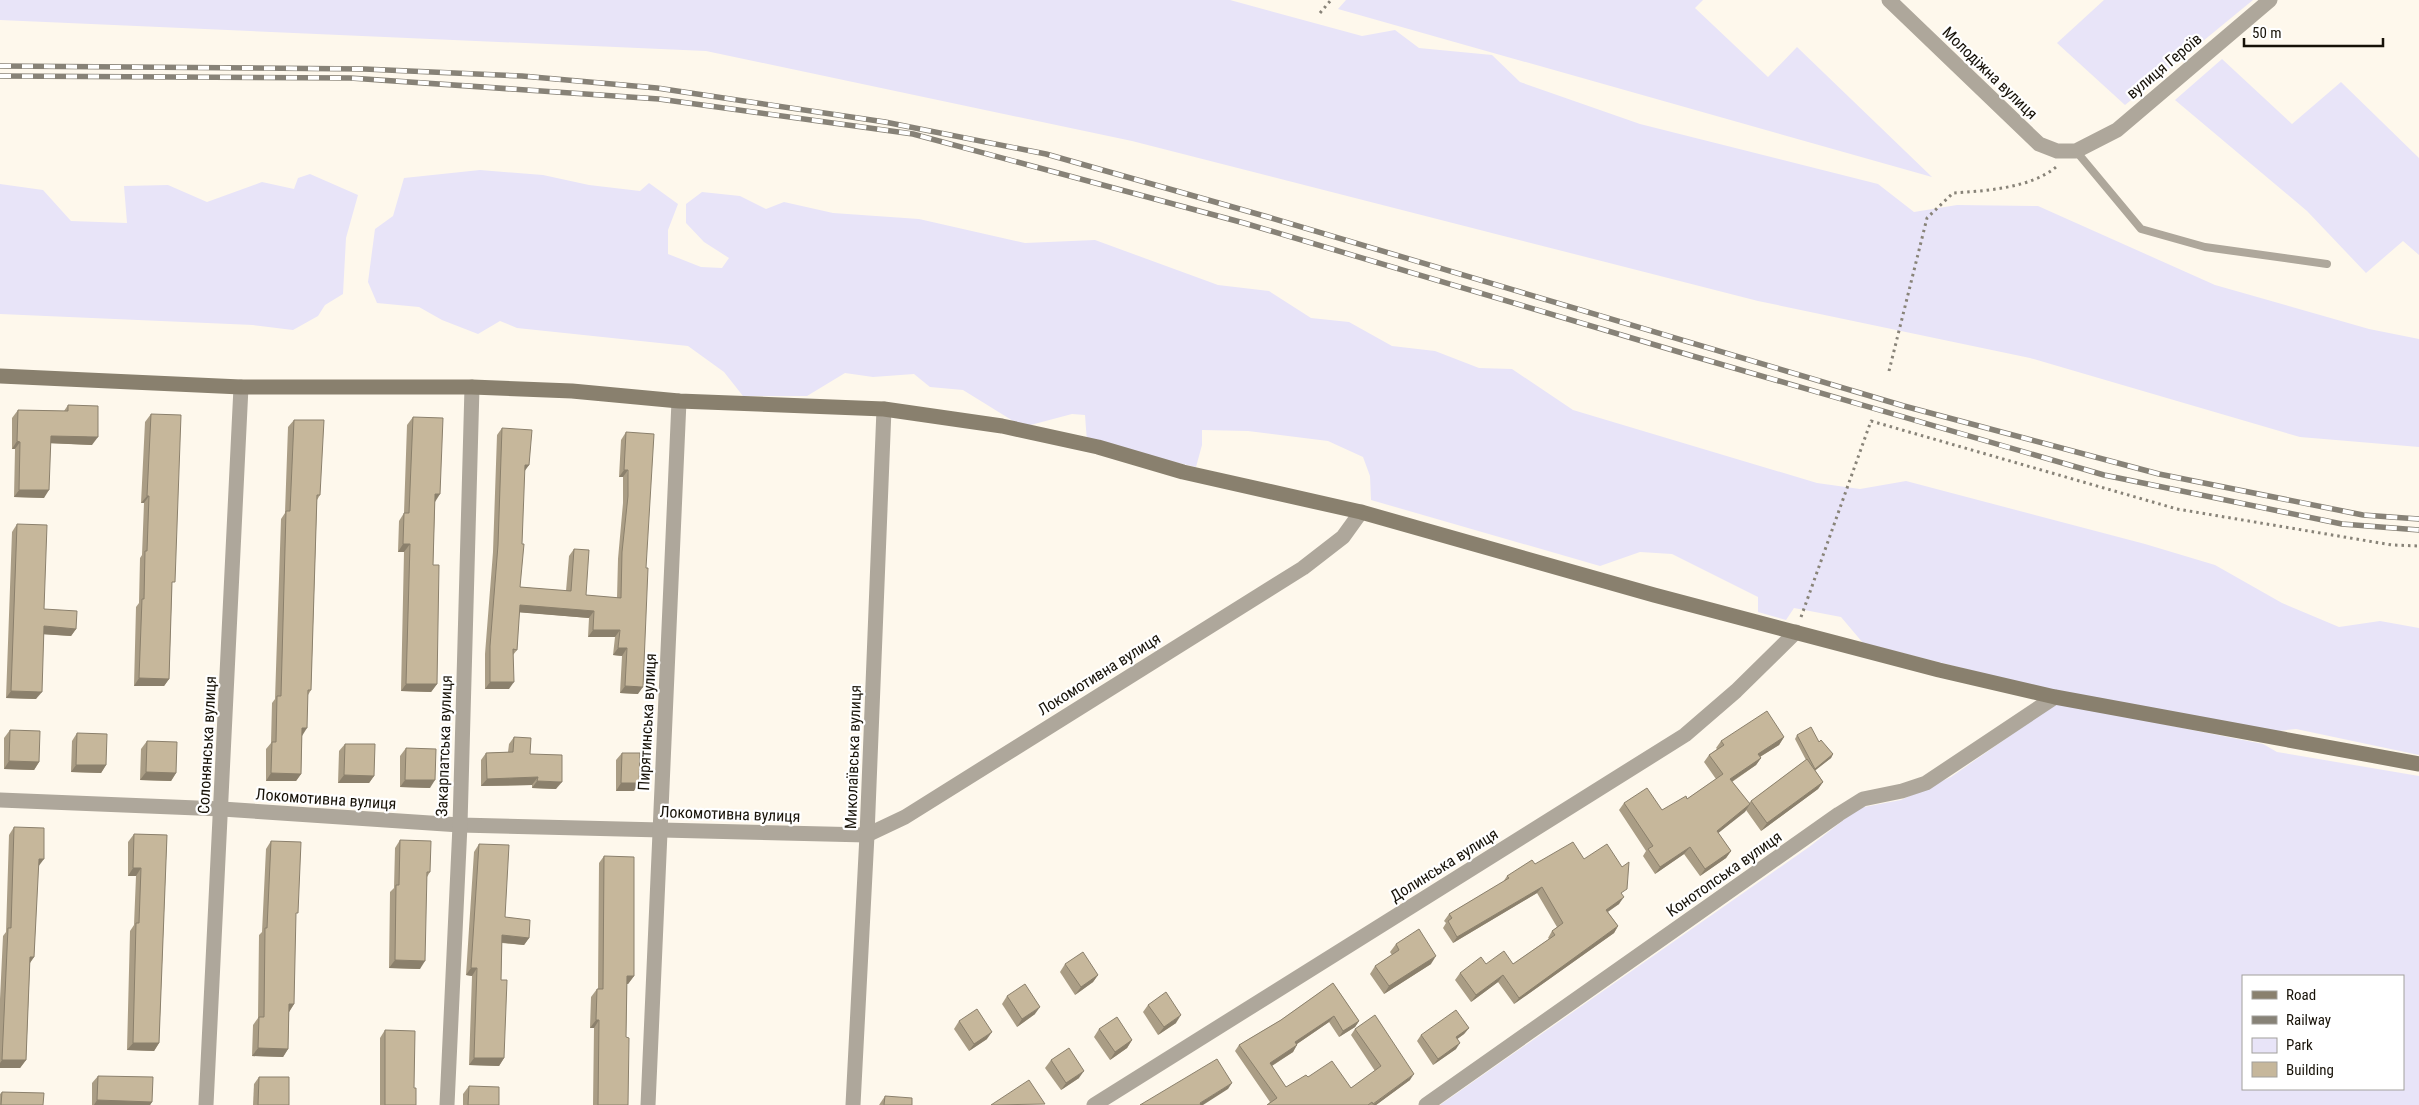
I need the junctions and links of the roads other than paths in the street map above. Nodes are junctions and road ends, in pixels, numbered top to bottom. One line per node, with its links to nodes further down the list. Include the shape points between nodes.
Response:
1 (1889, 0): 3 (street, Молодіжна вулиця, via 2039,144 2056,152)
2 (2270, 0): 3 (street, вулиця Героїв, via 2117,130)
3 (2076, 151): 4 (lane, via 2141,229 2205,247)
4 (2327, 264)
5 (0, 376): 6 (street)
6 (241, 387): 7 (street); 15 (street, Солонянська вулиця)
7 (472, 387): 8 (street, via 572,391); 16 (street, Закарпатська вулиця)
8 (679, 401): 9 (street); 17 (street, Пирятинська вулиця)
9 (884, 409): 10 (street, via 1002,426 1183,472); 18 (street, Миколаївська вулиця)
10 (1361, 512): 11 (street); 18 (street, Локомотивна вулиця, via 1342,537 1303,568 905,817)
11 (1796, 632): 12 (street); 23 (street, Долинська вулиця, via 1736,691 1685,734)
12 (2055, 697): 13 (street); 24 (street, Конотопська вулиця, via 1926,783 1862,799)
13 (2419, 764)
14 (0, 800): 15 (street, Локомотивна вулиця)
15 (222, 809): 16 (street, Локомотивна вулиця); 19 (street, Солонянська вулиця)
16 (460, 825): 17 (street, Локомотивна вулиця); 20 (street, Закарпатська вулиця)
17 (660, 829): 18 (street, Локомотивна вулиця); 21 (street, Пирятинська вулиця)
18 (867, 835): 22 (street, Миколаївська вулиця)
19 (206, 1105)
20 (446, 1105)
21 (648, 1105)
22 (853, 1105)
23 (1094, 1105)
24 (1426, 1105)

